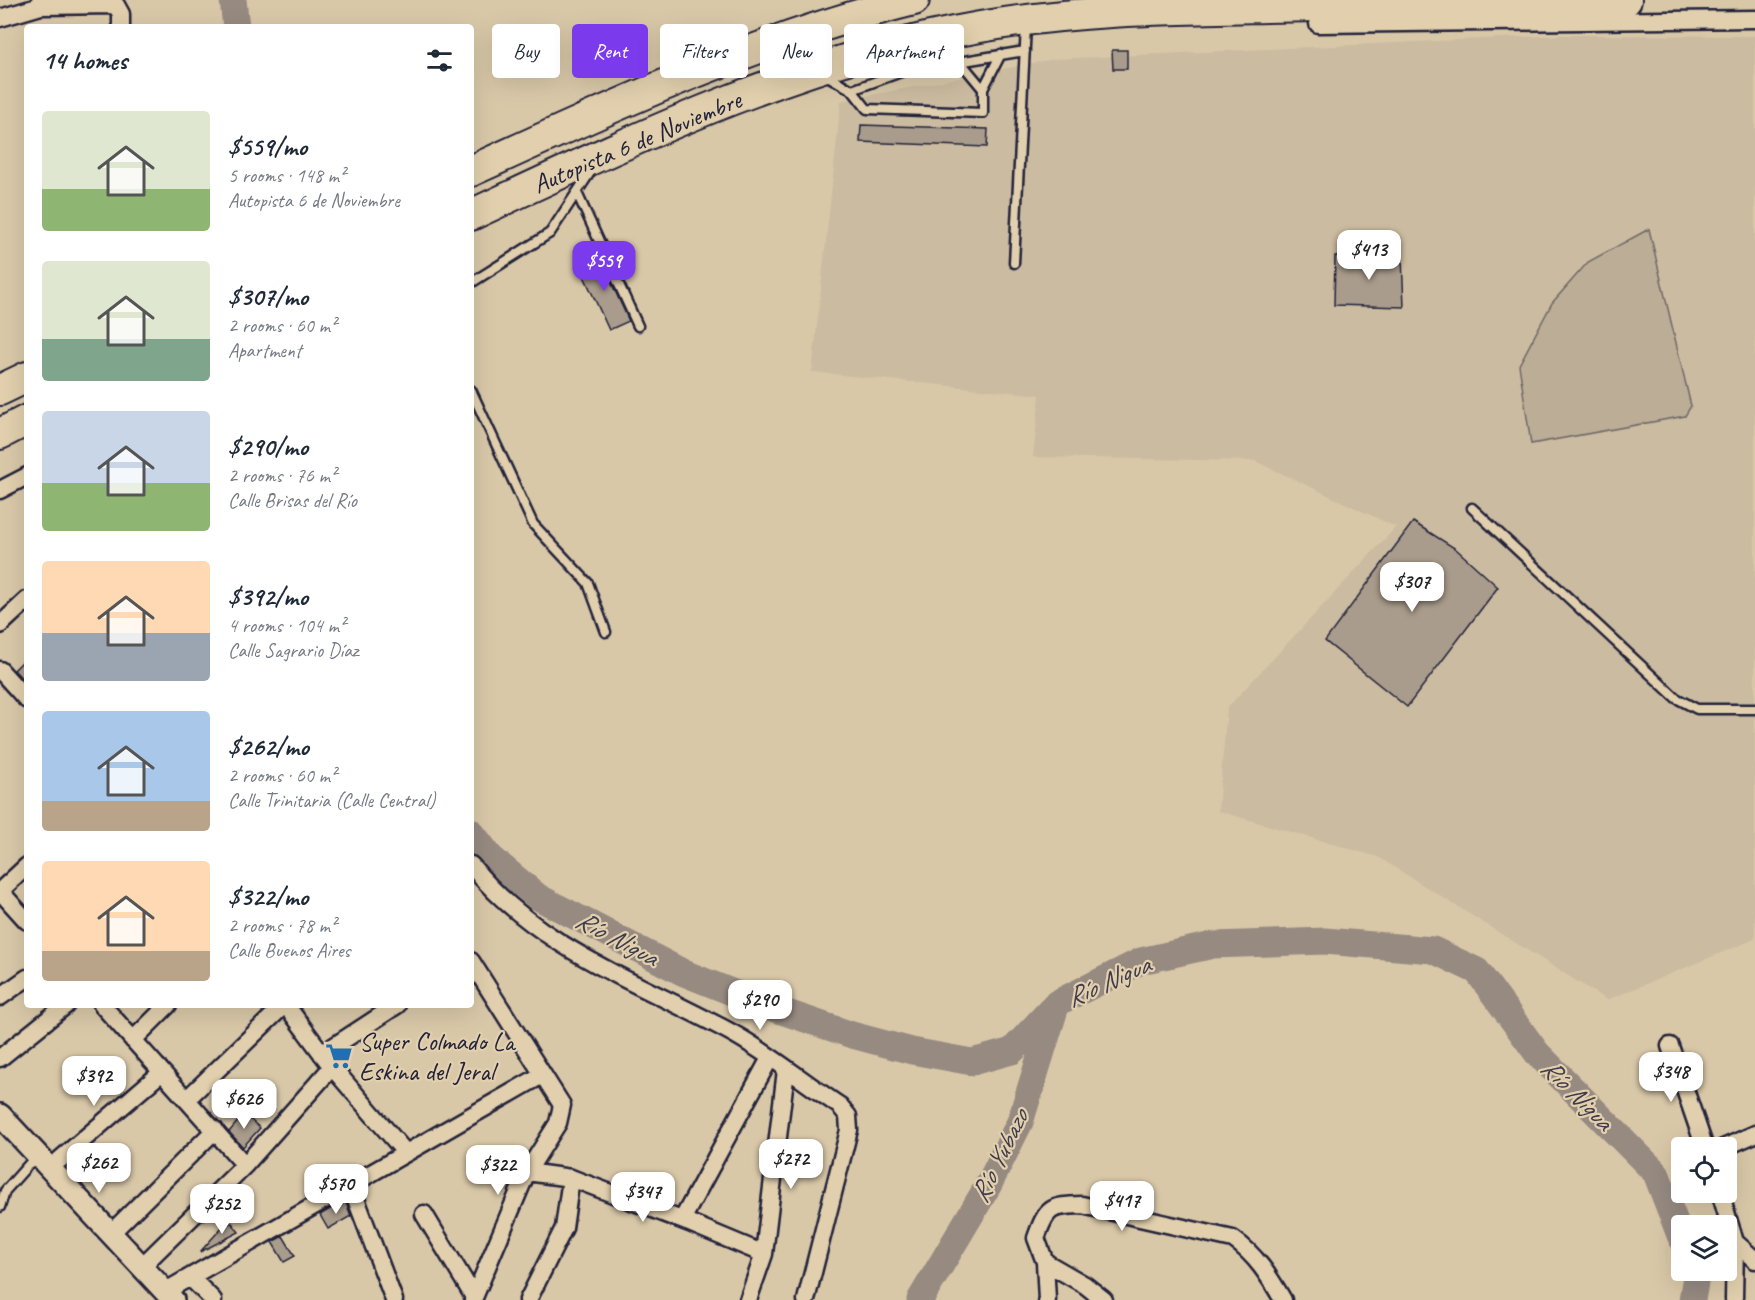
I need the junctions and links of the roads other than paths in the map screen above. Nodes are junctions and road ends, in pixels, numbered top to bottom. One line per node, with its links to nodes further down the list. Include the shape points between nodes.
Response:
1 (914, 0): 5 (highway, Autopista 6 de Noviembre)
2 (1626, 0): 6 (highway, Autopista 6 de Noviembre)
3 (41, 3): 7 (street); 10 (street, via 116,5)
4 (1209, 8): 6 (highway, Autopista 6 de Noviembre); 9 (highway, Autopista 6 de Noviembre, via 1137,9); 11 (highway)
5 (851, 9): 23 (highway, Autopista 6 de Noviembre, via 669,82)
6 (1436, 9): 8 (street); 11 (street)
7 (0, 18)
8 (1755, 19)
9 (1027, 20): 12 (lane); 15 (highway, Autopista 6 de Noviembre, via 910,42)
10 (121, 24)
11 (1318, 24)
12 (1025, 51): 13 (lane); 26 (lane)
13 (1000, 54): 14 (lane); 20 (lane)
14 (964, 59)
15 (832, 66)
16 (964, 66): 20 (lane)
17 (796, 78): 22 (highway, Autopista 6 de Noviembre)
18 (832, 78): 21 (lane)
19 (885, 78): 21 (lane)
20 (983, 89): 21 (lane, via 983,113 867,110)
21 (852, 90)
22 (599, 157): 24 (lane); 25 (highway, Autopista 6 de Noviembre)
23 (474, 170)
24 (577, 193): 27 (lane, via 550,232); 28 (lane)
25 (474, 214)
26 (1014, 263)
27 (474, 281)
28 (638, 326)
29 (24, 378): 30 (highway)
30 (0, 390)
31 (474, 396): 39 (lane, via 533,524 588,583)
32 (24, 422): 33 (highway)
33 (0, 434)
34 (24, 478): 35 (street)
35 (0, 490)
36 (1472, 508): 42 (lane, via 1677,698 1697,709)
37 (24, 603): 38 (street)
38 (0, 625)
39 (606, 632)
40 (0, 670): 41 (street)
41 (24, 697)
42 (1755, 709)
43 (474, 868): 59 (street, via 515,912 564,947 734,1035)
44 (24, 869): 45 (street)
45 (0, 891): 46 (street)
46 (24, 918)
47 (474, 966): 63 (street)
48 (24, 980): 49 (street)
49 (0, 997)
50 (62, 1008): 58 (street)
51 (105, 1008): 56 (street)
52 (165, 1008): 56 (street)
53 (282, 1008): 64 (street)
54 (287, 1008): 60 (street)
55 (393, 1008): 60 (street)
56 (133, 1040): 62 (street)
57 (1670, 1046): 68 (street)
58 (0, 1058)
59 (770, 1058): 61 (street); 78 (street)
60 (327, 1061): 70 (street); 72 (street)
61 (786, 1070): 81 (street); 93 (street, via 840,1106 848,1116 849,1130)
62 (162, 1071): 64 (street); 71 (street)
63 (542, 1075): 70 (street); 73 (street, via 562,1105 558,1123)
64 (187, 1099): 66 (street)
65 (0, 1115): 71 (street)
66 (215, 1130): 72 (street); 79 (street)
67 (1755, 1134): 69 (street)
68 (1702, 1137)
69 (1737, 1142)
70 (405, 1152): 75 (street)
71 (43, 1162): 76 (lane, via 5,1191); 79 (street)
72 (245, 1165): 84 (street)
73 (527, 1172): 74 (street); 88 (street)
74 (571, 1178): 78 (street); 91 (street, via 564,1228)
75 (350, 1183): 85 (street); 90 (street)
76 (0, 1207)
77 (424, 1214): 88 (street)
78 (682, 1220): 81 (street)
79 (110, 1234): 84 (street)
80 (1737, 1244): 82 (street)
81 (764, 1254): 92 (street)
82 (1755, 1260)
83 (1045, 1262): 94 (street); 95 (street); 96 (street, via 1036,1238 1045,1214 1057,1205 1082,1205 1233,1239 1265,1269)
84 (141, 1267): 87 (street)
85 (190, 1278): 87 (street); 89 (street)
86 (1734, 1281): 97 (street)
87 (168, 1296)
88 (474, 1299)
89 (213, 1300)
90 (394, 1300)
91 (528, 1300)
92 (748, 1300)
93 (806, 1300)
94 (1047, 1300)
95 (1104, 1300)
96 (1283, 1300)
97 (1734, 1300)

